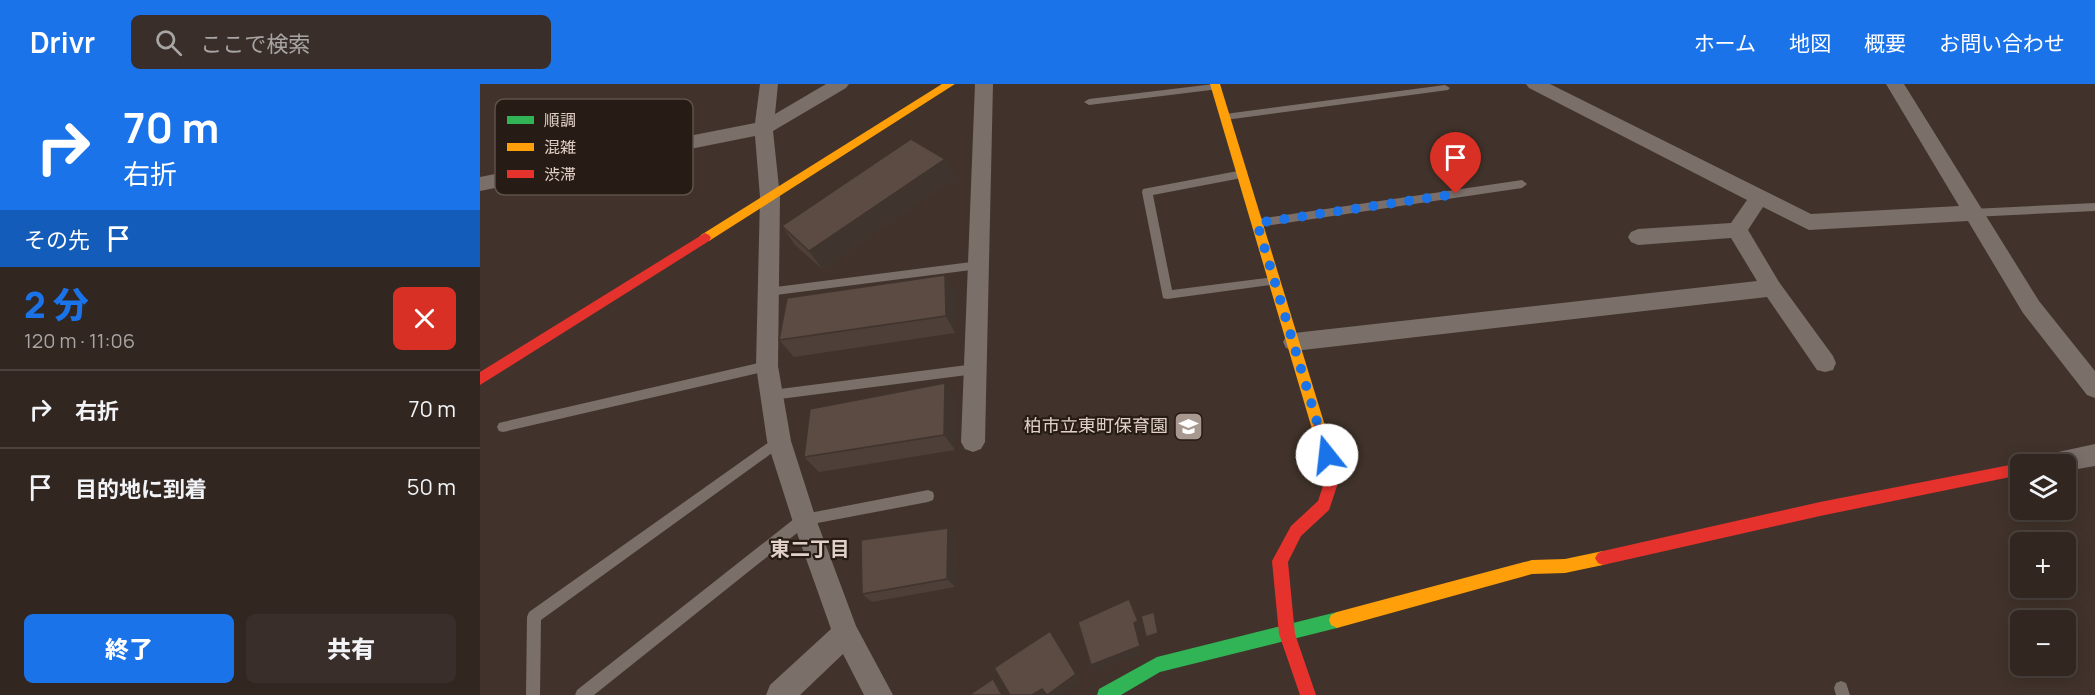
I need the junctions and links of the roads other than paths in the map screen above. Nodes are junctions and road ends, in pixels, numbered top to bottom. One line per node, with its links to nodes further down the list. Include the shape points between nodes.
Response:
1 (769, 84): 11 (street)
2 (840, 84): 11 (street)
3 (950, 84): 17 (street)
4 (984, 84): 24 (street)
5 (1535, 84): 18 (street)
6 (1895, 84): 20 (street)
7 (1216, 86): 9 (lane); 10 (street)
8 (1445, 88): 10 (lane)
9 (1089, 102)
10 (1225, 117): 13 (street)
11 (764, 128): 12 (street); 17 (street)
12 (693, 142)
13 (1243, 174): 21 (street); 25 (lane, via 1147,192 1167,295)
14 (495, 180): 15 (street)
15 (480, 183)
16 (1522, 184): 21 (lane)
17 (770, 197): 27 (street); 32 (street)
18 (1759, 198): 20 (street, via 1809,222); 22 (street)
19 (2095, 207): 20 (lane)
20 (1972, 213): 33 (street, via 2031,307)
21 (1257, 223): 25 (street)
22 (1737, 230): 23 (street); 26 (street)
23 (1638, 237)
24 (979, 265): 27 (lane); 31 (street)
25 (1275, 281): 28 (street)
26 (1772, 288): 28 (street); 29 (street)
27 (768, 292): 30 (street)
28 (1294, 342): 44 (street, via 1333,477 1324,505 1296,531 1280,561)
29 (1825, 363)
30 (767, 366): 34 (street); 35 (lane)
31 (975, 369): 34 (lane); 37 (street)
32 (480, 379)
33 (2095, 388)
34 (772, 395): 36 (street)
35 (503, 427)
36 (779, 441): 42 (street); 45 (lane, via 534,617)
37 (973, 442)
38 (2095, 455): 39 (street)
39 (2076, 459)
40 (2010, 471): 44 (street, via 1565,566 1533,567)
41 (928, 496): 42 (lane)
42 (804, 519): 43 (street); 46 (lane)
43 (846, 633): 47 (street); 48 (street)
44 (1287, 634): 49 (street, via 1156,665); 50 (street)
45 (533, 695)
46 (582, 695)
47 (780, 695)
48 (879, 695)
49 (1104, 695)
50 (1308, 695)

